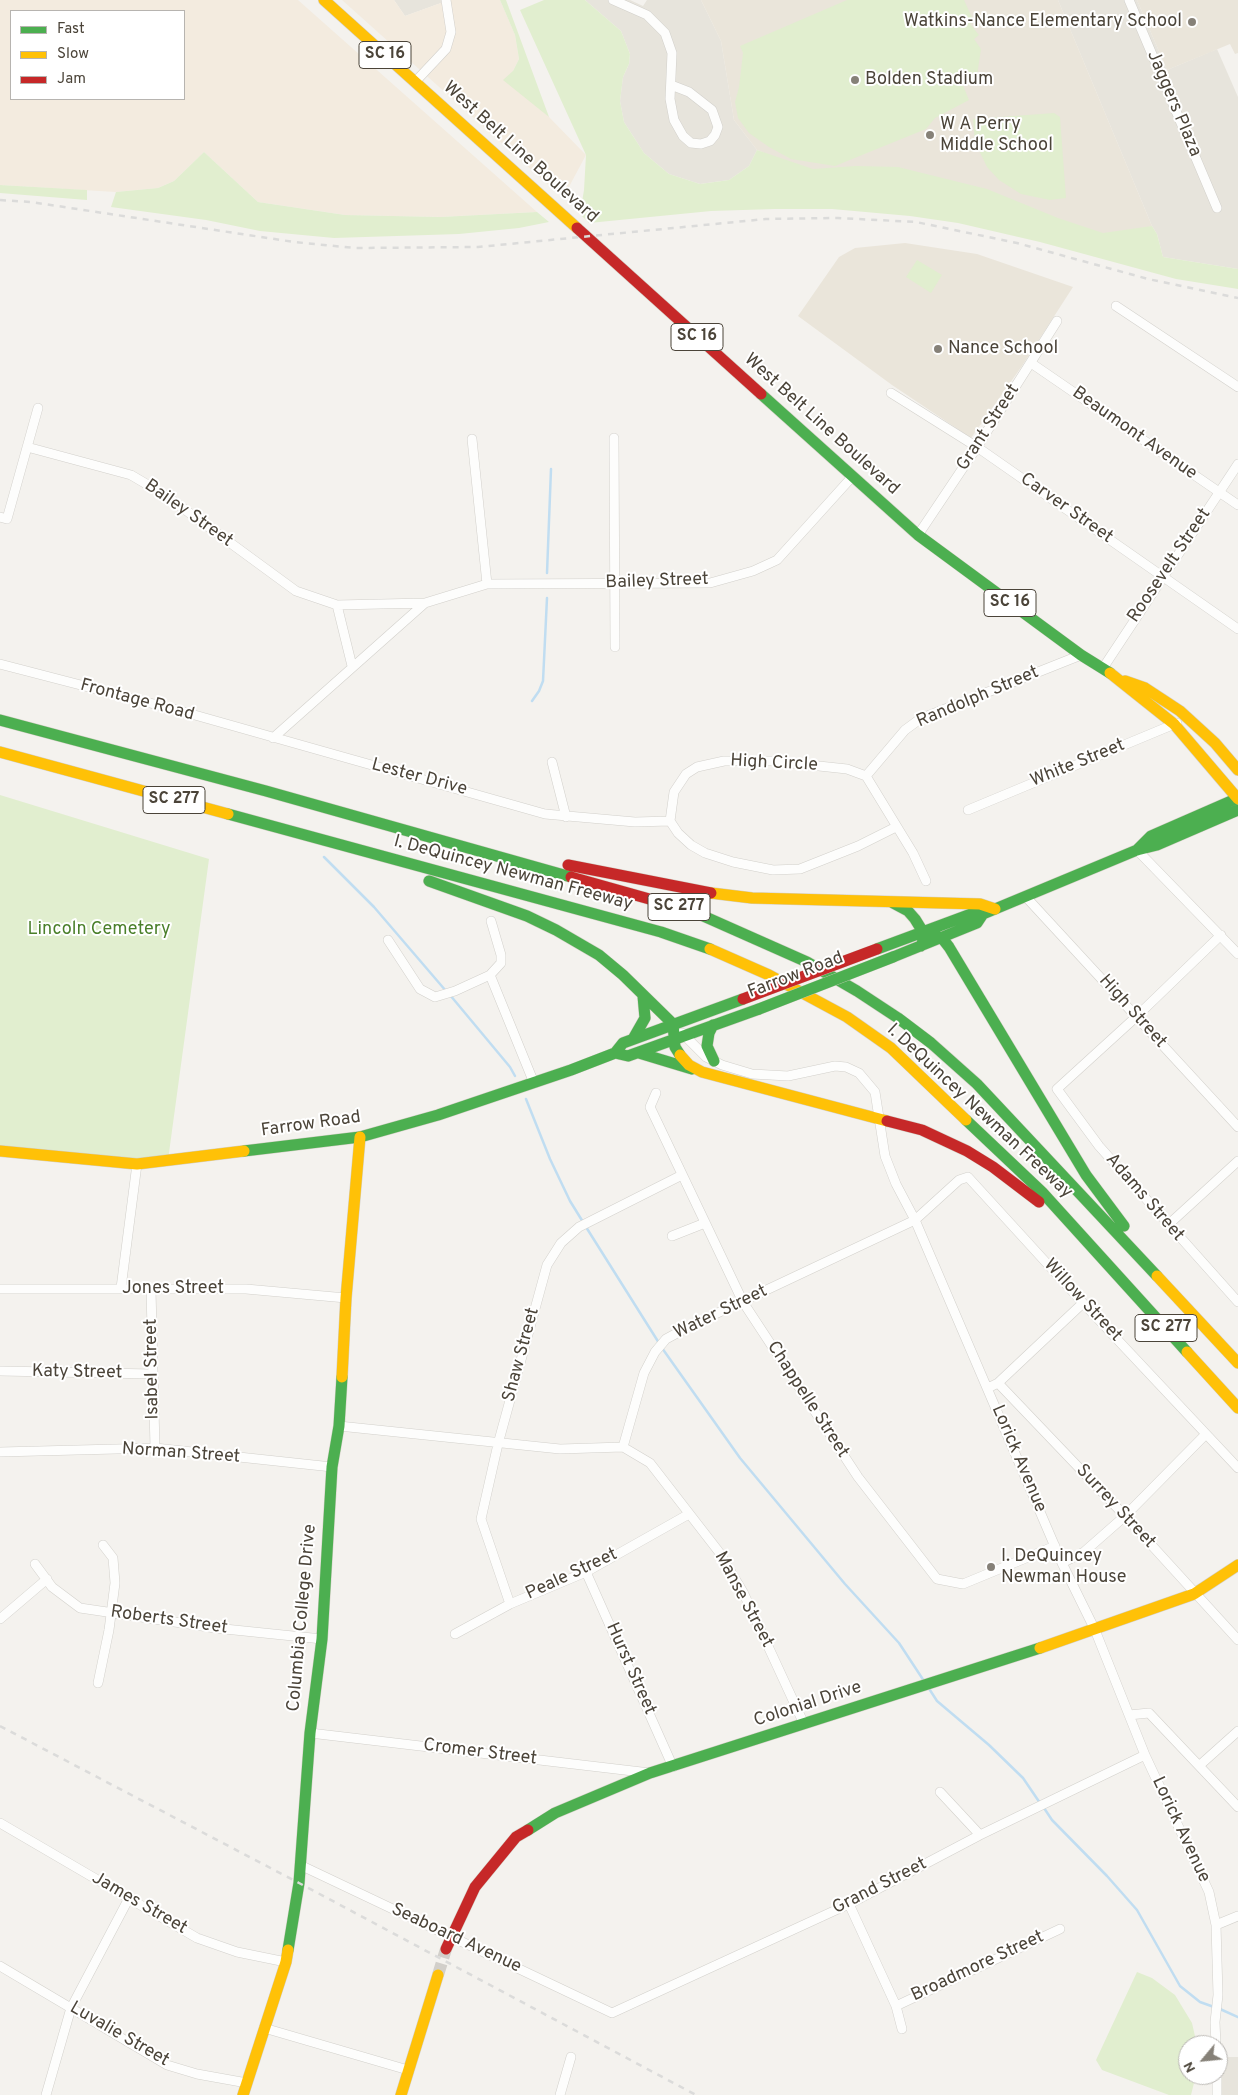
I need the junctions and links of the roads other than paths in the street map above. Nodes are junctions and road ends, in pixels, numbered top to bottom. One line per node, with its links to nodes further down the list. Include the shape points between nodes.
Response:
1 (324, 0): 5 (main road, West Belt Line Boulevard / SC 16)
2 (446, 0): 5 (street, via 451,32 446,49)
3 (613, 0): 6 (street, via 647,16 665,33 672,53)
4 (1129, 0): 7 (street, Jaggers Plaza)
5 (415, 82): 19 (main road, West Belt Line Boulevard / SC 16)
6 (671, 85): 6 (street, via 671,108 680,132 691,143 710,141 718,127 712,110 689,92)
7 (1217, 208)
8 (1116, 306): 11 (street)
9 (1057, 321): 10 (street, Grant Street)
10 (1031, 363): 17 (street, Grant Street); 20 (street, Beaumont Avenue)
11 (1238, 387)
12 (891, 392): 17 (street, Carver Street)
13 (38, 408): 16 (street)
14 (614, 438): 26 (street)
15 (472, 439): 25 (street)
16 (27, 447): 22 (street, via 7,519); 28 (street, Bailey Street, via 131,475 296,591)
17 (977, 447): 23 (street, Grant Street); 24 (street, Carver Street)
18 (1238, 464): 20 (street, Roosevelt Street)
19 (852, 477): 23 (main road, West Belt Line Boulevard / SC 16); 26 (street, Bailey Street, via 777,560 753,571 710,582)
20 (1219, 493): 21 (street, Beaumont Avenue); 24 (street, Roosevelt Street)
21 (1238, 506)
22 (0, 517)
23 (918, 535): 31 (main road, West Belt Line Boulevard / SC 16)
24 (1162, 577): 29 (street, Carver Street); 34 (street, Roosevelt Street)
25 (488, 584): 26 (street, Bailey Street); 27 (street, Bailey Street)
26 (616, 584): 30 (street)
27 (425, 603): 28 (street, Bailey Street); 33 (street, Bailey Street)
28 (337, 605): 33 (street)
29 (1238, 629)
30 (615, 647)
31 (1081, 656): 34 (main road, West Belt Line Boulevard / SC 16); 45 (street, Randolph Street, via 920,719 905,730)
32 (0, 664): 39 (street, Frontage Road)
33 (352, 666): 39 (street, Bailey Street)
34 (1103, 668): 35 (main road, West Belt Line Boulevard / SC 16)
35 (1114, 677): 36 (main road, SC 16, via 1145,688); 38 (main road, West Belt Line Boulevard / SC 16)
36 (1188, 718): 38 (street, White Street); 40 (main road, SC 16)
37 (0, 720): 51 (main road, I. DeQuincey Newman Freeway / SC 277)
38 (1174, 724): 46 (main road, West Belt Line Boulevard / SC 16); 47 (street, White Street)
39 (273, 738): 49 (street, Lester Drive, via 545,814)
40 (1215, 743): 42 (main road); 44 (main road, SC 16)
41 (0, 752): 53 (main road, I. DeQuincey Newman Freeway / SC 277)
42 (1238, 756)
43 (552, 762): 49 (street)
44 (1238, 770)
45 (866, 776): 50 (street, High Circle, via 847,769 799,762 724,761 697,767 686,774 674,792); 52 (street)
46 (1238, 798): 54 (main road, Farrow Road, via 1151,836)
47 (968, 810)
48 (1238, 810): 54 (main road, Farrow Road, via 1157,845)
49 (566, 817): 50 (street)
50 (670, 821): 52 (street, via 678,833 704,853 773,870 800,869)
51 (380, 823): 57 (main road, via 430,830 582,869 699,891 752,898); 100 (main road, I. DeQuincey Newman Freeway / SC 277, via 690,910 807,962 857,991 932,1043 977,1084)
52 (896, 827): 55 (street)
53 (348, 848): 68 (main road, via 556,930 599,956); 92 (main road, I. DeQuincey Newman Freeway / SC 277, via 661,932 769,975 848,1017 891,1048 1042,1192)
54 (1136, 850): 56 (main road, Farrow Road); 62 (street)
55 (926, 881)
56 (1026, 897): 58 (main road, Farrow Road); 69 (street, High Street)
57 (893, 903): 58 (main road, via 980,904); 61 (main road, via 908,911)
58 (994, 909): 59 (main road, Farrow Road)
59 (983, 914): 61 (main road, Farrow Road, via 974,913); 63 (main road, Farrow Road, via 977,923)
60 (491, 921): 67 (street, via 501,963)
61 (923, 932): 63 (main road); 65 (main road); 70 (main road, Farrow Road, bridge)
62 (1221, 935): 66 (street); 69 (street)
63 (942, 938): 65 (main road, Farrow Road); 100 (main road, via 1086,1175)
64 (388, 940): 67 (street, via 420,989 434,997)
65 (921, 946): 71 (main road, Farrow Road, bridge)
66 (1238, 954)
67 (490, 975): 78 (street)
68 (643, 996): 70 (main road); 73 (main road, via 645,1018)
69 (1136, 1017): 81 (street, High Street); 90 (street, Adams Street, via 1057,1089 1099,1146)
70 (673, 1024): 72 (main road); 73 (main road, Farrow Road)
71 (713, 1025): 72 (main road, Farrow Road); 76 (main road, via 706,1046)
72 (680, 1038): 75 (main road, Farrow Road); 76 (street, Lorick Avenue); 77 (main road, via 675,1046 680,1057)
73 (633, 1039): 74 (main road, Farrow Road, via 623,1043)
74 (615, 1053): 75 (main road, Farrow Road, via 628,1056); 78 (main road, Farrow Road)
75 (639, 1053): 77 (main road)
76 (714, 1061): 80 (street, Lorick Avenue, via 752,1074 773,1076 846,1067 859,1073 875,1092)
77 (702, 1072): 80 (main road)
78 (534, 1083): 82 (main road, Farrow Road, via 438,1116)
79 (656, 1093): 86 (street, Chappelle Street, via 650,1107)
80 (879, 1118): 88 (street, Lorick Avenue, via 885,1156); 92 (main road, via 922,1130 967,1151 1014,1182)
81 (1238, 1127)
82 (360, 1137): 85 (main road, Farrow Road); 96 (main road, Columbia College Drive)
83 (0, 1151): 85 (main road, Farrow Road)
84 (1238, 1161): 90 (street)
85 (137, 1164): 93 (street)
86 (682, 1175): 89 (street, Chappelle Street); 109 (street, Shaw Street, via 591,1220 561,1243 547,1265)
87 (968, 1177): 88 (street, Water Street, via 959,1180); 99 (street, Willow Street)
88 (915, 1220): 97 (street, Water Street); 105 (street, Lorick Avenue)
89 (705, 1223): 91 (street); 97 (street, Chappelle Street)
90 (1168, 1225): 98 (street, Adams Street)
91 (672, 1236)
92 (1094, 1248): 106 (main road, I. DeQuincey Newman Freeway / SC 277)
93 (121, 1288): 94 (street, Jones Street); 95 (street, Jones Street)
94 (0, 1289)
95 (151, 1290): 96 (street, Jones Street, via 246,1289); 103 (street, Isabel Street)
96 (346, 1298): 107 (main road, Columbia College Drive)
97 (743, 1302): 110 (street, Water Street, via 666,1339 655,1352 644,1373); 118 (street, Chappelle Street, via 858,1477 936,1579 963,1584)
98 (1238, 1302)
99 (1083, 1303): 104 (street); 108 (street, Willow Street)
100 (1220, 1344): 101 (main road, I. DeQuincey Newman Freeway / SC 277)
101 (1238, 1363)
102 (0, 1371): 103 (street, Katy Street)
103 (153, 1374): 111 (street, Isabel Street)
104 (998, 1383): 105 (street); 116 (street, Surrey Street)
105 (988, 1388): 118 (street, Lorick Avenue)
106 (1238, 1408)
107 (339, 1426): 109 (street); 113 (main road, Columbia College Drive)
108 (1206, 1434): 114 (street, Willow Street); 116 (street)
109 (498, 1444): 110 (street, via 560,1449); 125 (street, Shaw Street, via 480,1519)
110 (622, 1447): 115 (street, Manse Street, via 650,1463)
111 (155, 1448): 112 (street, Norman Street); 113 (street, Norman Street)
112 (0, 1452)
113 (332, 1467): 130 (main road, Columbia College Drive)
114 (1238, 1468)
115 (689, 1514): 122 (street, Peale Street); 134 (street, Manse Street, via 719,1552 743,1592)
116 (1125, 1516): 119 (street, via 1084,1552); 124 (street, Surrey Street)
117 (104, 1545): 126 (street, via 113,1558)
118 (1055, 1546): 119 (street, Lorick Avenue)
119 (1062, 1563): 128 (street, Lorick Avenue)
120 (35, 1564): 123 (street, Roberts Street)
121 (1238, 1565): 124 (main road, Colonial Drive)
122 (586, 1572): 125 (street, Peale Street); 139 (street, Hurst Street)
123 (46, 1579): 126 (street, Roberts Street, via 80,1608); 127 (street)
124 (1194, 1594): 128 (main road, Colonial Drive); 131 (street, Surrey Street)
125 (510, 1604): 129 (street, Peale Street)
126 (112, 1614): 130 (street, Roberts Street); 132 (street)
127 (0, 1619)
128 (1095, 1630): 133 (street, Lorick Avenue); 134 (main road, Colonial Drive)
129 (455, 1634)
130 (322, 1639): 136 (main road, Columbia College Drive)
131 (1238, 1640)
132 (98, 1683)
133 (1129, 1715): 137 (street, Lorick Avenue); 138 (street, via 1149,1712)
134 (804, 1724): 139 (main road, Colonial Drive)
135 (1238, 1731): 138 (street)
136 (310, 1733): 140 (street, Cromer Street); 145 (main road, Columbia College Drive)
137 (1145, 1755): 144 (street, Grand Street); 149 (street, Lorick Avenue, via 1209,1892)
138 (1200, 1765): 142 (street)
139 (673, 1767): 140 (main road, Colonial Drive)
140 (650, 1773): 151 (main road, Colonial Drive, via 555,1812 516,1836 475,1887)
141 (940, 1792): 144 (street)
142 (1238, 1808)
143 (0, 1824): 146 (street, James Street)
144 (980, 1835): 147 (street, Grand Street)
145 (300, 1865): 151 (street, Seaboard Avenue); 153 (main road, Columbia College Drive)
146 (129, 1898): 153 (street, James Street, via 197,1938 237,1952); 157 (street)
147 (849, 1904): 156 (street); 158 (street, Grand Street)
148 (1238, 1916): 149 (street)
149 (1216, 1925): 161 (street, Lorick Avenue)
150 (1060, 1929): 156 (street, Broadmore Street)
151 (450, 1936): 152 (main road, Colonial Drive); 158 (street, Seaboard Avenue)
152 (446, 1949)
153 (286, 1962): 159 (main road, Columbia College Drive)
154 (0, 1966): 157 (street, Luvalie Street)
155 (438, 1975): 163 (main road)
156 (896, 2006): 160 (street)
157 (71, 2008): 164 (street, Luvalie Street, via 167,2065); 165 (street)
158 (612, 2013)
159 (264, 2028): 163 (street); 164 (main road, Columbia College Drive)
160 (902, 2028)
161 (1216, 2035)
162 (571, 2057): 168 (street)
163 (408, 2070): 167 (main road)
164 (247, 2083): 166 (main road, Columbia College Drive)
165 (46, 2095)
166 (244, 2095)
167 (401, 2095)
168 (560, 2095)

